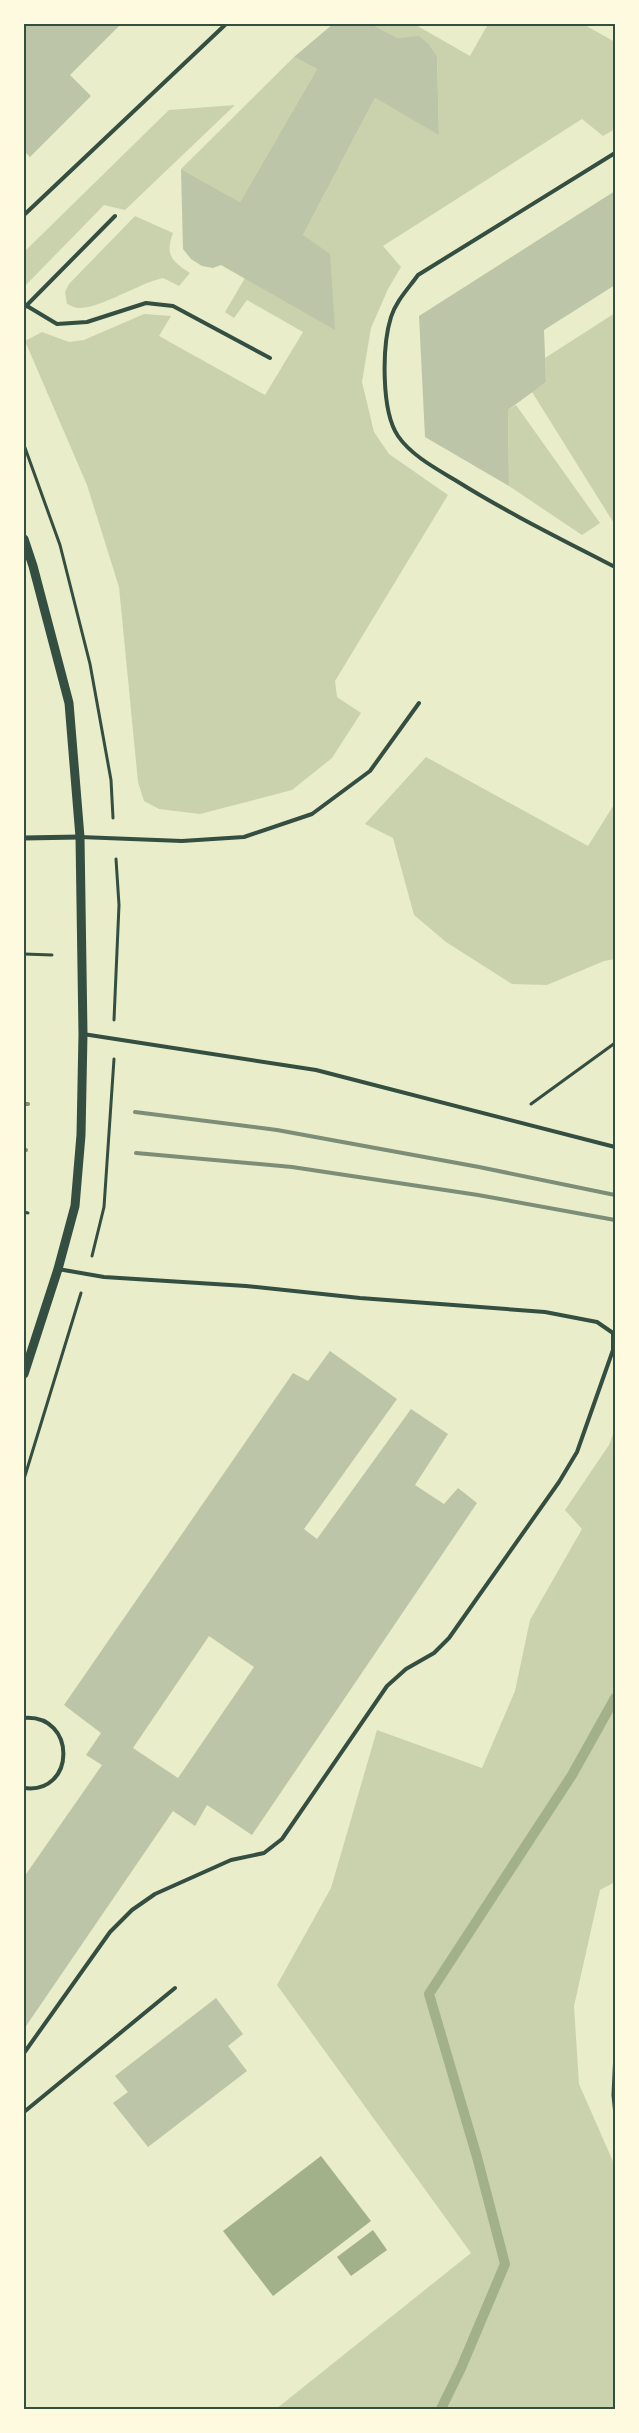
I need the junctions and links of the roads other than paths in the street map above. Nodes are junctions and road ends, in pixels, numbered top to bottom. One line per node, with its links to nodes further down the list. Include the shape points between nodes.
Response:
1 (226, 24): 3 (lane)
2 (615, 153): 8 (lane, via 418,276 399,300 391,318 384,368 388,418 399,437 424,461 488,501)
3 (24, 215)
4 (115, 216): 5 (lane)
5 (25, 307): 6 (lane, via 57,324 87,322 146,304 173,306)
6 (270, 358)
7 (24, 539): 10 (street, via 69,703)
8 (615, 567)
9 (419, 704): 10 (lane, via 370,771 312,814 244,837 182,841)
10 (80, 837): 11 (street); 12 (street)
11 (24, 838)
12 (83, 1034): 13 (lane, via 316,1070); 14 (street, via 81,1135 75,1206)
13 (615, 1147)
14 (58, 1269): 15 (street); 19 (lane, via 545,1312 597,1322 613,1333 613,1350 577,1452 559,1482 450,1638 434,1653 406,1668 387,1686 282,1839 264,1854 231,1860 155,1894 132,1910 110,1932)
15 (24, 1374)
16 (24, 1718): 17 (lane, via 38,1719 51,1726 64,1750 59,1772 50,1781 31,1789)
17 (24, 1788)
18 (175, 1988): 20 (lane)
19 (24, 2053)
20 (24, 2112)

